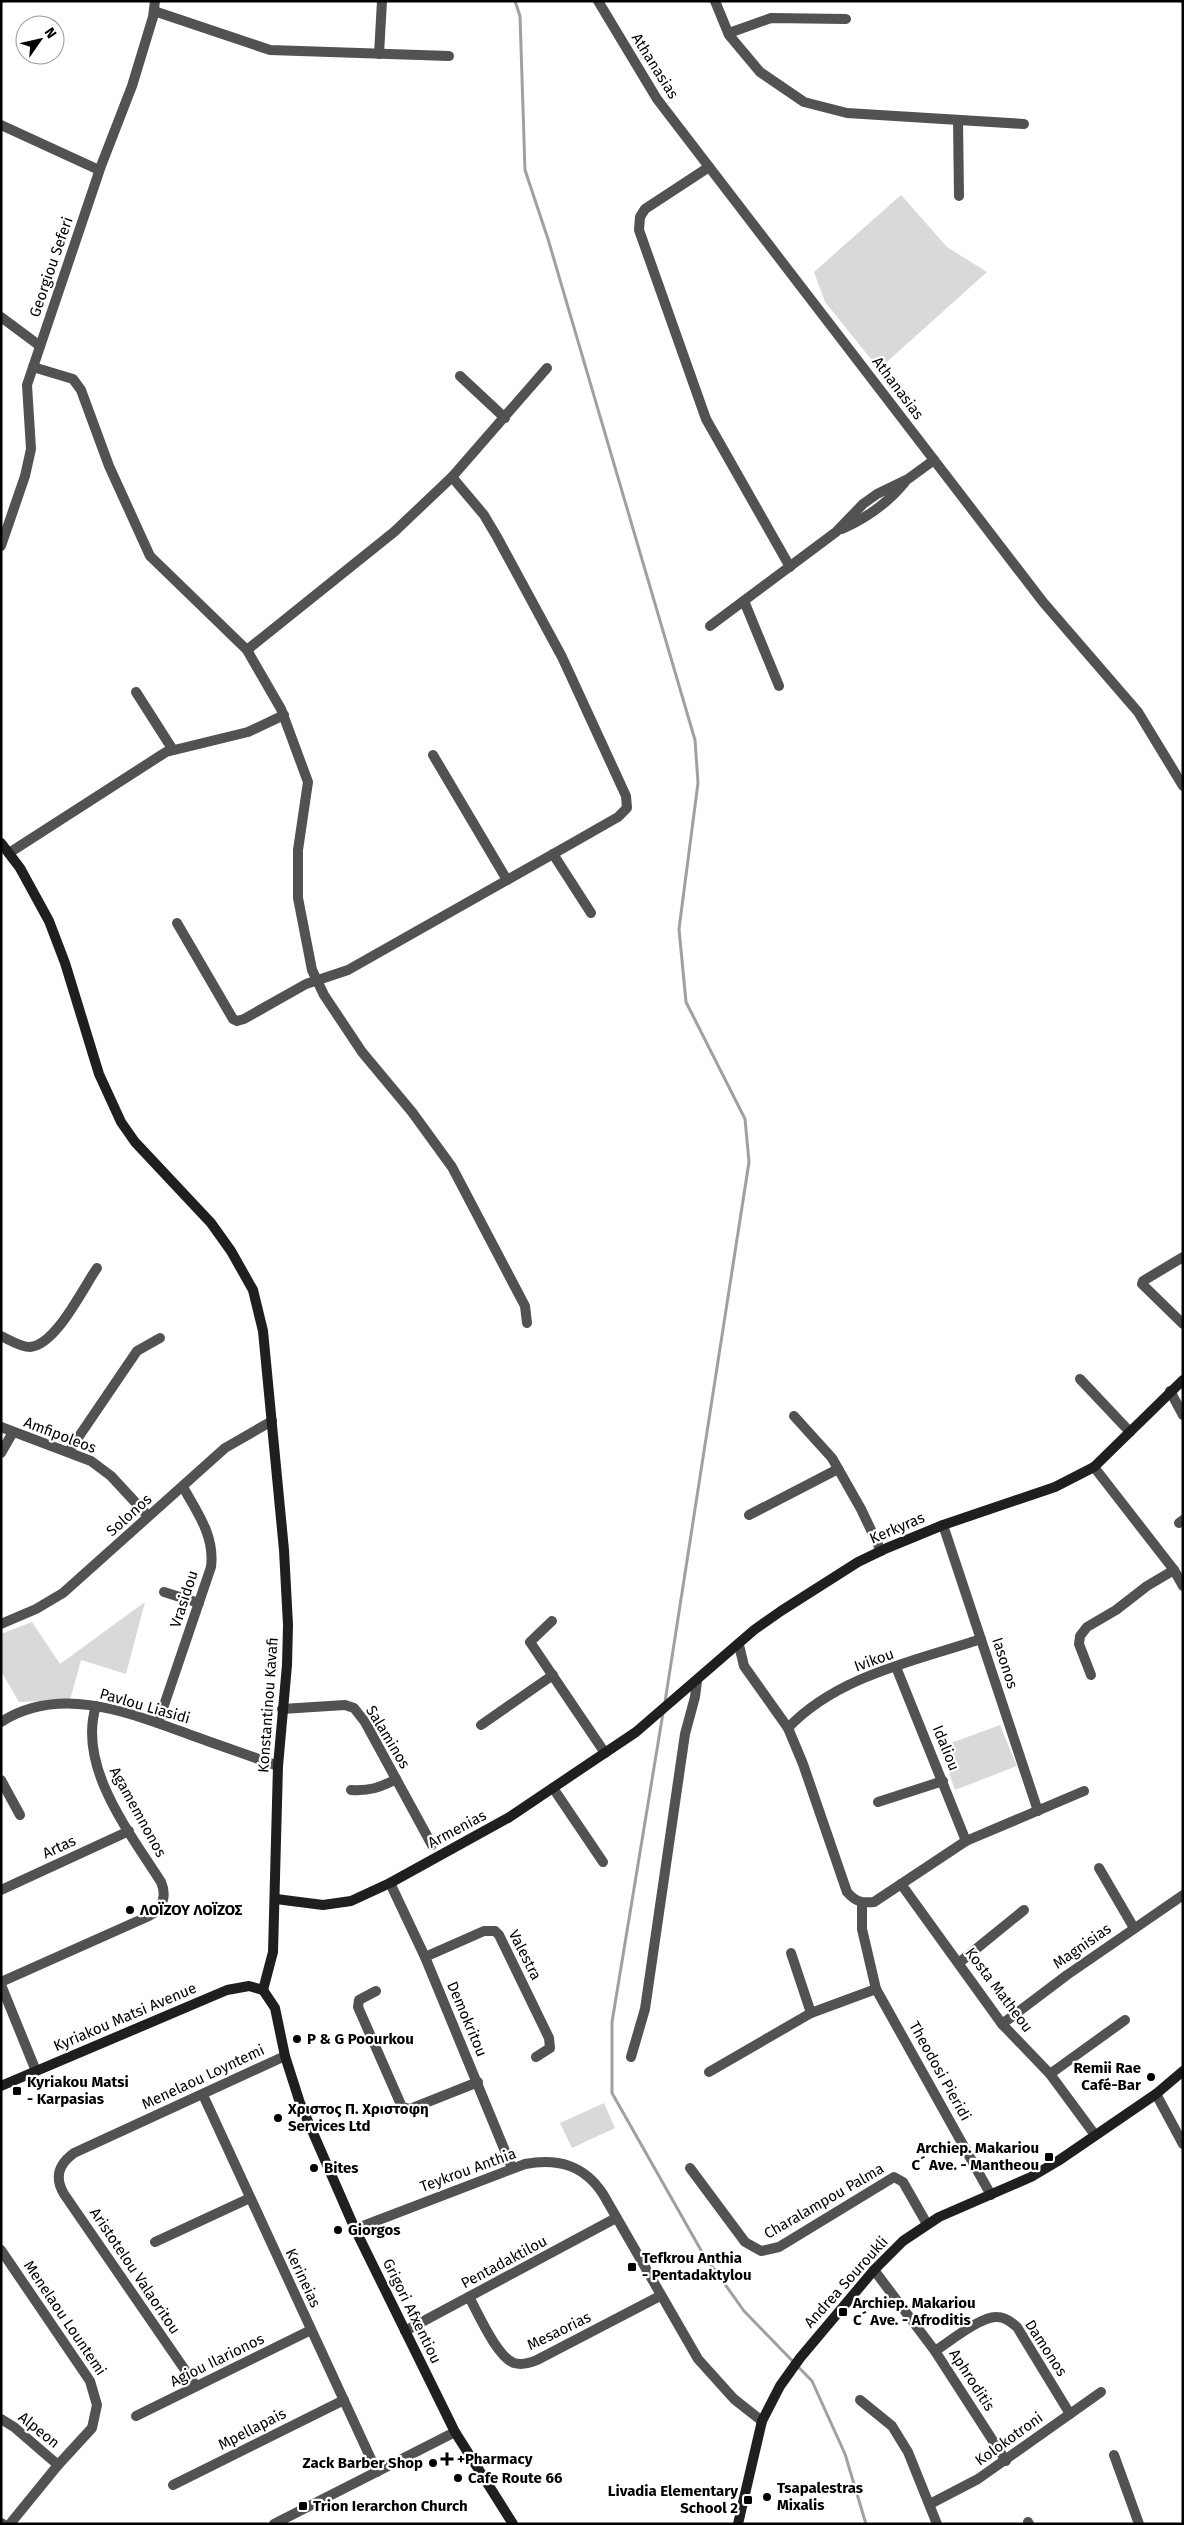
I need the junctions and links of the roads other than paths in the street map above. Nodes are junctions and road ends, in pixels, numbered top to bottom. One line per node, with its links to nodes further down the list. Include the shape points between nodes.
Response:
1 (382, 1): 7 (street)
2 (598, 1): 12 (street, Athanasias, via 657,99)
3 (715, 1): 6 (street)
4 (154, 6): 7 (street, via 270,50); 13 (street, Georgiou Seferi, via 132,86)
5 (846, 19): 6 (street, via 771,18)
6 (729, 32): 9 (street, via 760,72 804,102 847,113)
7 (379, 54): 8 (street)
8 (448, 56)
9 (958, 120): 10 (street); 14 (street)
10 (1024, 124)
11 (1, 125): 13 (street)
12 (709, 167): 21 (street, Athanasias); 24 (street, via 645,209 640,217 639,230 706,419)
13 (99, 170): 16 (street, Georgiou Seferi)
14 (959, 196)
15 (1, 317): 16 (street)
16 (40, 346): 17 (street, Georgiou Seferi)
17 (33, 367): 23 (street, Georgiou Seferi, via 27,385 31,449); 27 (street, via 73,380 81,390 109,466 150,556)
18 (546, 368): 20 (street)
19 (460, 376): 20 (street)
20 (505, 418): 22 (street)
21 (934, 460): 24 (street, via 863,504 836,532); 33 (street, Athanasias, via 1043,602 1138,712)
22 (452, 477): 27 (street, via 394,532); 36 (street, via 484,515 562,657 628,803 618,817)
23 (1, 546)
24 (790, 567): 25 (street)
25 (744, 601): 26 (street); 28 (street)
26 (710, 626)
27 (247, 650): 30 (street)
28 (778, 686)
29 (136, 692): 31 (street)
30 (284, 715): 31 (street, via 248,732); 40 (street, via 308,782 298,850 298,898 312,970)
31 (173, 750): 35 (street)
32 (433, 755): 37 (street)
33 (1183, 786)
34 (1, 843): 35 (street, Konstantinou Kavafi)
35 (9, 853): 52 (street, Konstantinou Kavafi, via 49,921 99,1074 121,1122 135,1142 211,1223 253,1290 263,1331)
36 (553, 854): 37 (street); 38 (street)
37 (507, 880): 40 (street, via 348,970)
38 (591, 912)
39 (177, 923): 40 (street, via 237,1021)
40 (317, 980): 43 (street, via 362,1052 452,1167 525,1306)
41 (1183, 1257): 44 (street, via 1142,1284)
42 (97, 1268): 45 (street, via 56,1331 46,1340 36,1346 24,1346)
43 (528, 1323)
44 (1183, 1324)
45 (1, 1336)
46 (160, 1338): 56 (street, via 137,1351)
47 (1080, 1380): 55 (street)
48 (1183, 1380): 49 (street, Kerkyras)
49 (1170, 1391): 50 (street); 55 (street, Kerkyras)
50 (1183, 1415)
51 (794, 1416): 59 (street)
52 (272, 1420): 60 (street, Solonos, via 225,1448); 78 (street, Konstantinou Kavafi, via 288,1625)
53 (1, 1427): 54 (street, Amfipoleos)
54 (13, 1432): 56 (street, Amfipoleos); 57 (street)
55 (1130, 1432): 58 (street, Kerkyras)
56 (69, 1451): 62 (street, Amfipoleos, via 102,1468)
57 (1, 1453)
58 (1094, 1468): 63 (street, Kerkyras, via 1055,1487); 65 (street)
59 (838, 1469): 61 (street); 64 (street)
60 (183, 1486): 62 (street, Solonos); 68 (street, Vrasidou, via 207,1530 212,1548 211,1566)
61 (749, 1515)
62 (148, 1516): 70 (street, Solonos, via 63,1593)
63 (943, 1525): 64 (street, Kerkyras); 71 (street, Iasonos)
64 (881, 1550): 72 (street, Kerkyras, via 780,1611)
65 (1174, 1570): 66 (street); 74 (street, via 1084,1630 1079,1644)
66 (1183, 1586)
67 (164, 1592): 68 (street)
68 (199, 1602): 80 (street, Vrasidou)
69 (552, 1620): 75 (street, via 530,1642)
70 (1, 1624)
71 (981, 1639): 73 (street, Ivikou); 93 (street, Iasonos)
72 (739, 1645): 76 (street, Kerkyras); 82 (street, via 744,1666)
73 (896, 1667): 82 (street, Ivikou, via 828,1696 800,1715); 88 (street, Idaliou)
74 (1091, 1675)
75 (553, 1676): 81 (street); 84 (street)
76 (693, 1684): 83 (street, Kerkyras); 120 (street, via 695,1697 684,1734 645,2009)
77 (96, 1706): 79 (street, Pavlou Liasidi, via 70,1703 40,1706); 80 (street, Pavlou Liasidi); 95 (street, Agamemnonos, via 91,1732 99,1774)
78 (282, 1709): 85 (street, Konstantinou Kavafi); 86 (street, Salaminos, via 340,1704 354,1708 366,1722)
79 (1, 1722)
80 (158, 1723): 85 (street, Pavlou Liasidi)
81 (480, 1725)
82 (788, 1728): 105 (street, via 847,1892)
83 (636, 1732): 84 (street, Armenias)
84 (605, 1753): 89 (street, Armenias)
85 (278, 1766): 104 (street, Konstantinou Kavafi)
86 (396, 1779): 90 (street, via 380,1788); 97 (street, Salaminos)
87 (1, 1780): 94 (street)
88 (943, 1781): 92 (street); 96 (street, Idaliou)
89 (553, 1788): 98 (street); 100 (street, Armenias, via 508,1818)
90 (351, 1790)
91 (1084, 1791): 93 (street)
92 (878, 1802)
93 (1038, 1811): 96 (street)
94 (20, 1815)
95 (128, 1831): 102 (street, Artas); 111 (street, Agamemnonos, via 164,1888 163,1901 156,1912)
96 (966, 1841): 101 (street)
97 (432, 1845)
98 (604, 1862)
99 (1099, 1868): 107 (street)
100 (390, 1883): 104 (street, Armenias, via 364,1896 337,1904); 109 (street, Demokritou)
101 (901, 1884): 105 (street, via 874,1902); 110 (street, Kosta Matheou)
102 (1, 1890)
103 (1183, 1896): 107 (street, Magnisias)
104 (276, 1899): 113 (street, Konstantinou Kavafi, via 273,1952)
105 (862, 1903): 112 (street, Theodosi Pieridi, via 862,1929)
106 (1024, 1910): 110 (street)
107 (1134, 1928): 117 (street, Magnisias)
108 (791, 1953): 115 (street)
109 (425, 1957): 119 (street, Valestra, via 484,1931 495,1931 500,1935 551,2043 547,2051); 125 (street, Demokritou)
110 (960, 1962): 117 (street, Kosta Matheou)
111 (1, 1983): 121 (street)
112 (876, 1989): 115 (street); 134 (street, Theodosi Pieridi)
113 (263, 1990): 118 (street, Grigori Afxentiou, via 275,2008); 121 (street, Kyriakou Matsi Avenue, via 236,1987)
114 (376, 1990): 125 (street, via 359,2000 358,2007 402,2107 410,2109)
115 (811, 2012): 123 (street)
116 (1125, 2020): 124 (street)
117 (1002, 2024): 124 (street, Kosta Matheou)
118 (285, 2056): 128 (street, Menelaou Loyntemi); 138 (street, Grigori Afxentiou, via 300,2102)
119 (536, 2057)
120 (631, 2057)
121 (36, 2070): 126 (street, Kyriakou Matsi Avenue)
122 (1183, 2071): 127 (street, Andrea Souroukli)
123 (708, 2072)
124 (1050, 2074): 129 (street, Kosta Matheou)
125 (478, 2082): 131 (street, Demokritou)
126 (1, 2086)
127 (1156, 2094): 129 (street, Andrea Souroukli); 130 (street)
128 (203, 2095): 133 (street, Menelaou Loyntemi, via 74,2153); 135 (street, Kerineias)
129 (1096, 2135): 134 (street, Andrea Souroukli, via 1031,2177)
130 (1183, 2144)
131 (512, 2168): 136 (street, Teykrou Anthia, via 551,2161 578,2169 598,2187); 138 (street, Teykrou Anthia)
132 (690, 2168): 137 (street, Charalampou Palma, via 745,2242 757,2250 772,2250 794,2239 894,2176 903,2182)
133 (59, 2170): 147 (street, Aristotelou Valaoritou, via 58,2181 64,2194)
134 (991, 2195): 137 (street, Andrea Souroukli)
135 (250, 2198): 139 (street); 144 (street, Kerineias)
136 (616, 2218): 142 (street, Teykrou Anthia); 143 (street, Pentadaktilou)
137 (927, 2224): 141 (street, Andrea Souroukli)
138 (355, 2229): 145 (street, Grigori Afxentiou)
139 (155, 2242)
140 (1, 2250): 158 (street, Menelaou Lountemi, via 94,2389 96,2414 92,2428)
141 (874, 2270): 146 (street, Aphroditis); 154 (street, Andrea Souroukli, via 780,2386)
142 (660, 2296): 143 (street, Mesaorias, via 537,2360 520,2364 508,2360 499,2350); 154 (street, Teykrou Anthia, via 698,2359 734,2399)
143 (469, 2297): 145 (street, Pentadaktilou)
144 (311, 2330): 147 (street, Agiou Ilarionos); 149 (street, Kerineias)
145 (405, 2331): 155 (street, Grigori Afxentiou)
146 (935, 2351): 151 (street, Damonos, via 985,2320 996,2316 1007,2319 1017,2327); 157 (street, Aphroditis)
147 (196, 2386): 152 (street, Agiou Ilarionos)
148 (1101, 2392): 151 (street, Kolokotroni)
149 (344, 2400): 159 (street, Kerineias); 160 (street, Mpellapais)
150 (860, 2400): 161 (street, via 892,2426 908,2452)
151 (1070, 2414): 157 (street, Kolokotroni)
152 (136, 2416)
153 (1, 2419): 158 (street, Alpeon)
154 (762, 2422): 165 (street, Andrea Souroukli)
155 (455, 2432): 159 (street); 164 (street, Grigori Afxentiou)
156 (1114, 2455): 167 (street)
157 (1006, 2461): 161 (street, Kolokotroni)
158 (58, 2465): 162 (street, Menelaou Lountemi)
159 (377, 2472): 163 (street)
160 (173, 2485)
161 (930, 2504): 166 (street)
162 (10, 2524)
163 (274, 2524)
164 (513, 2524)
165 (738, 2524)
166 (937, 2524)
167 (1139, 2524)

